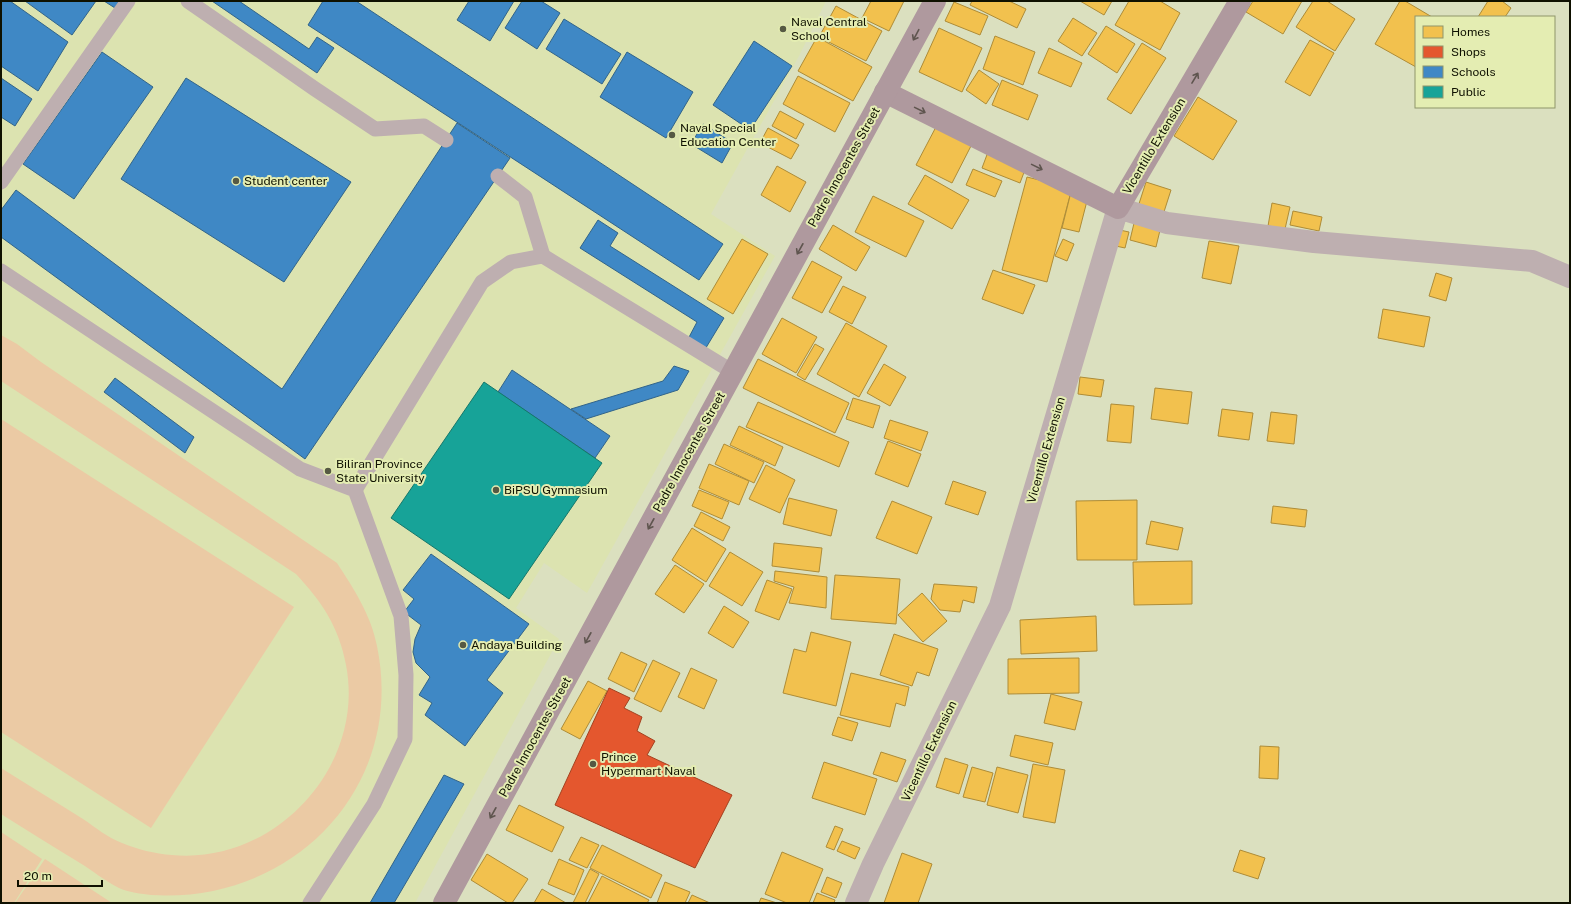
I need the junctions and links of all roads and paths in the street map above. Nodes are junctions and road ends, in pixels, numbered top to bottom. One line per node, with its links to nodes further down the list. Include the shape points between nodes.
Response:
1 (128, 1): 8 (lane)
2 (188, 1): 6 (lane, via 375,129 424,126)
3 (935, 1): 5 (main road, Padre Innocentes Street, one-way to 5)
4 (1240, 1): 9 (main road, Vicentillo Extension, one-way to 4)
5 (885, 92): 9 (main road, one-way to 9); 13 (main road, Padre Innocentes Street, one-way to 13)
6 (446, 140)
7 (498, 176): 10 (lane, via 525,197)
8 (1, 182)
9 (1118, 208): 12 (street, via 1167,223 1314,242 1532,261); 17 (street, Vicentillo Extension, via 1000,606)
10 (543, 256): 13 (lane); 14 (lane, via 511,262 482,282)
11 (1, 271): 14 (lane, via 300,469)
12 (1570, 277)
13 (733, 372): 16 (main road, Padre Innocentes Street, one-way to 16)
14 (355, 490): 15 (lane, via 401,616 406,675 405,739 374,804)
15 (310, 903)
16 (444, 903)
17 (856, 903)

